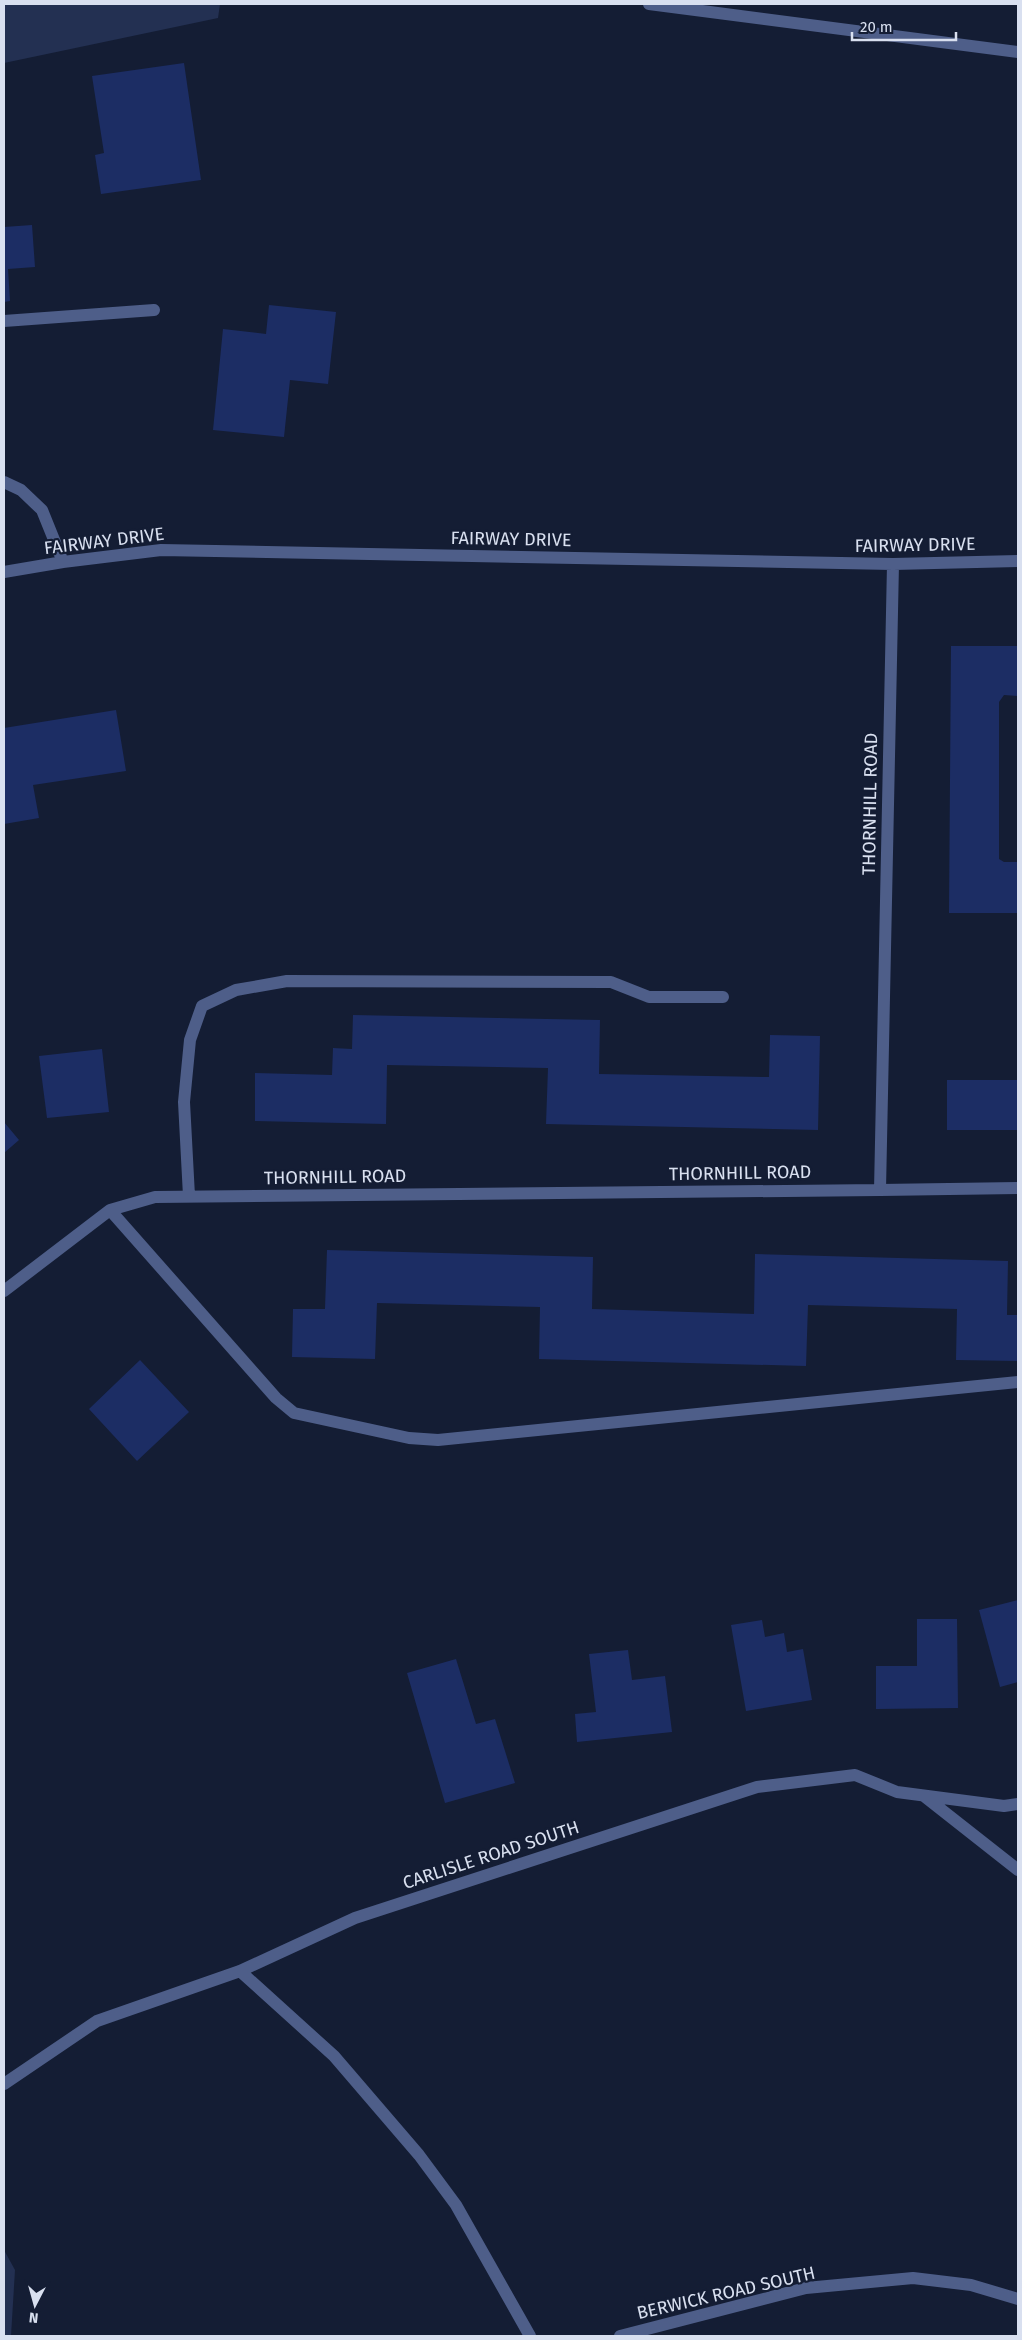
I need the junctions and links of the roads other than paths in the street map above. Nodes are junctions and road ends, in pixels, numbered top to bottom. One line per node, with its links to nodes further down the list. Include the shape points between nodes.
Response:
1 (649, 4): 2 (street)
2 (1018, 52)
3 (154, 310): 4 (street)
4 (4, 322)
5 (4, 482): 7 (street, via 20,490 42,510)
6 (1018, 561): 8 (street, FAIRWAY DRIVE)
7 (63, 562): 8 (street, FAIRWAY DRIVE, via 161,550); 9 (street, FAIRWAY DRIVE)
8 (893, 564): 12 (street, THORNHILL ROAD)
9 (4, 572)
10 (722, 997): 13 (street, via 648,997 611,982 287,981 236,990 202,1006 190,1040 184,1102)
11 (1018, 1188): 12 (street)
12 (880, 1190): 13 (street, THORNHILL ROAD)
13 (189, 1196): 14 (street, THORNHILL ROAD, via 155,1196)
14 (110, 1210): 15 (street, THORNHILL ROAD); 16 (street, via 276,1398 294,1413 409,1438 438,1440)
15 (4, 1291)
16 (1018, 1382)
17 (922, 1795): 18 (street, CARLISLE ROAD SOUTH, via 1004,1806); 19 (street); 20 (street, CARLISLE ROAD SOUTH, via 897,1792 855,1775 757,1788 356,1918)
18 (1018, 1804)
19 (1018, 1870)
20 (240, 1971): 21 (street, CARLISLE ROAD SOUTH, via 97,2022); 23 (street, via 334,2056 419,2155 456,2205)
21 (4, 2084)
22 (1018, 2299): 24 (street, BERWICK ROAD SOUTH, via 971,2285 913,2278 806,2288)
23 (530, 2336)
24 (620, 2336)

